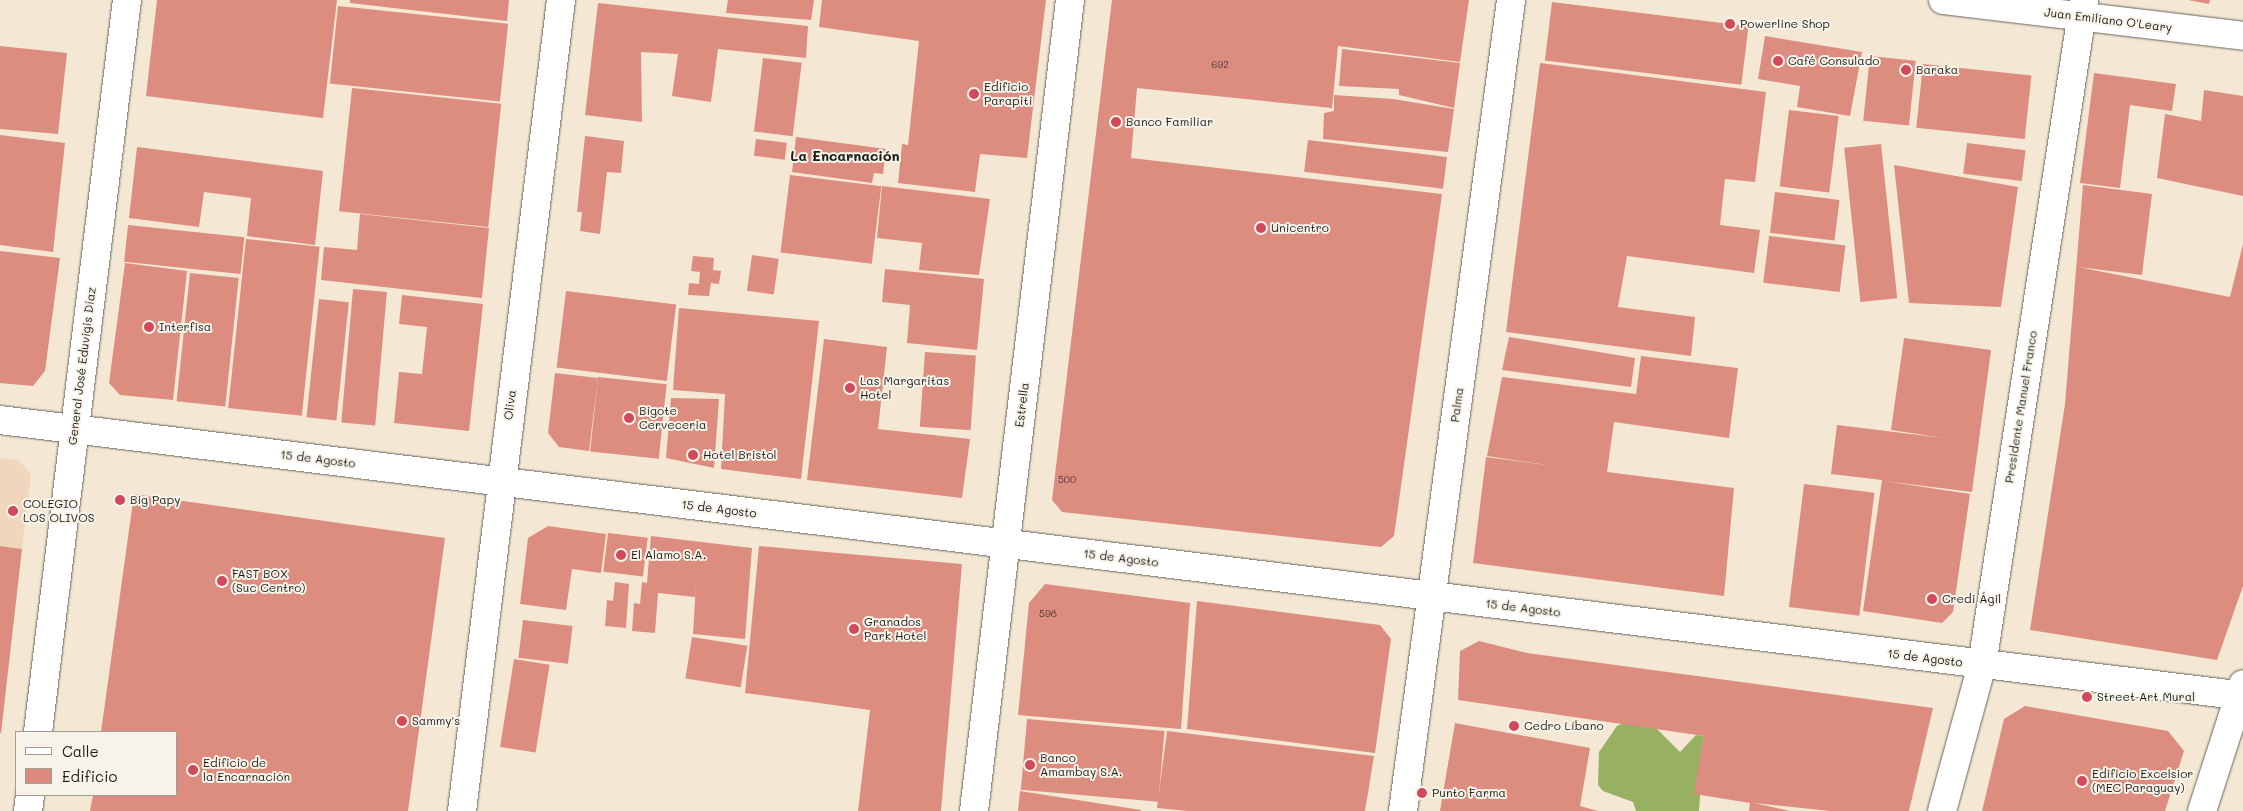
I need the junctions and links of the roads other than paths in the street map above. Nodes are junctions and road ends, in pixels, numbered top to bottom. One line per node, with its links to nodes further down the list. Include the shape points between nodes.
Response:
1 (127, 0): 9 (street, General José Eduvigis Díaz)
2 (561, 0): 10 (street, Oliva)
3 (1070, 0): 11 (street, Estrella)
4 (1511, 0): 12 (street, Palma)
5 (1943, 0): 6 (street, Juan Emiliano O'Leary)
6 (2083, 8): 7 (street, Juan Emiliano O'Leary); 13 (street, Presidente Manuel Franco)
7 (2243, 36)
8 (0, 420): 9 (street, 15 de Agosto)
9 (75, 429): 10 (street, 15 de Agosto); 15 (street, General José Eduvigis Díaz)
10 (500, 482): 11 (street, 15 de Agosto); 18 (street, Oliva)
11 (1005, 544): 12 (street, 15 de Agosto); 19 (street, Estrella)
12 (1431, 597): 13 (street, 15 de Agosto); 20 (street, Palma)
13 (1982, 665): 14 (street, 15 de Agosto); 21 (street, Presidente Manuel Franco)
14 (2242, 692): 22 (street)
15 (38, 731)
16 (30, 796): 17 (street)
17 (28, 811)
18 (462, 811)
19 (974, 811)
20 (1403, 811)
21 (1942, 811)
22 (2202, 811)

